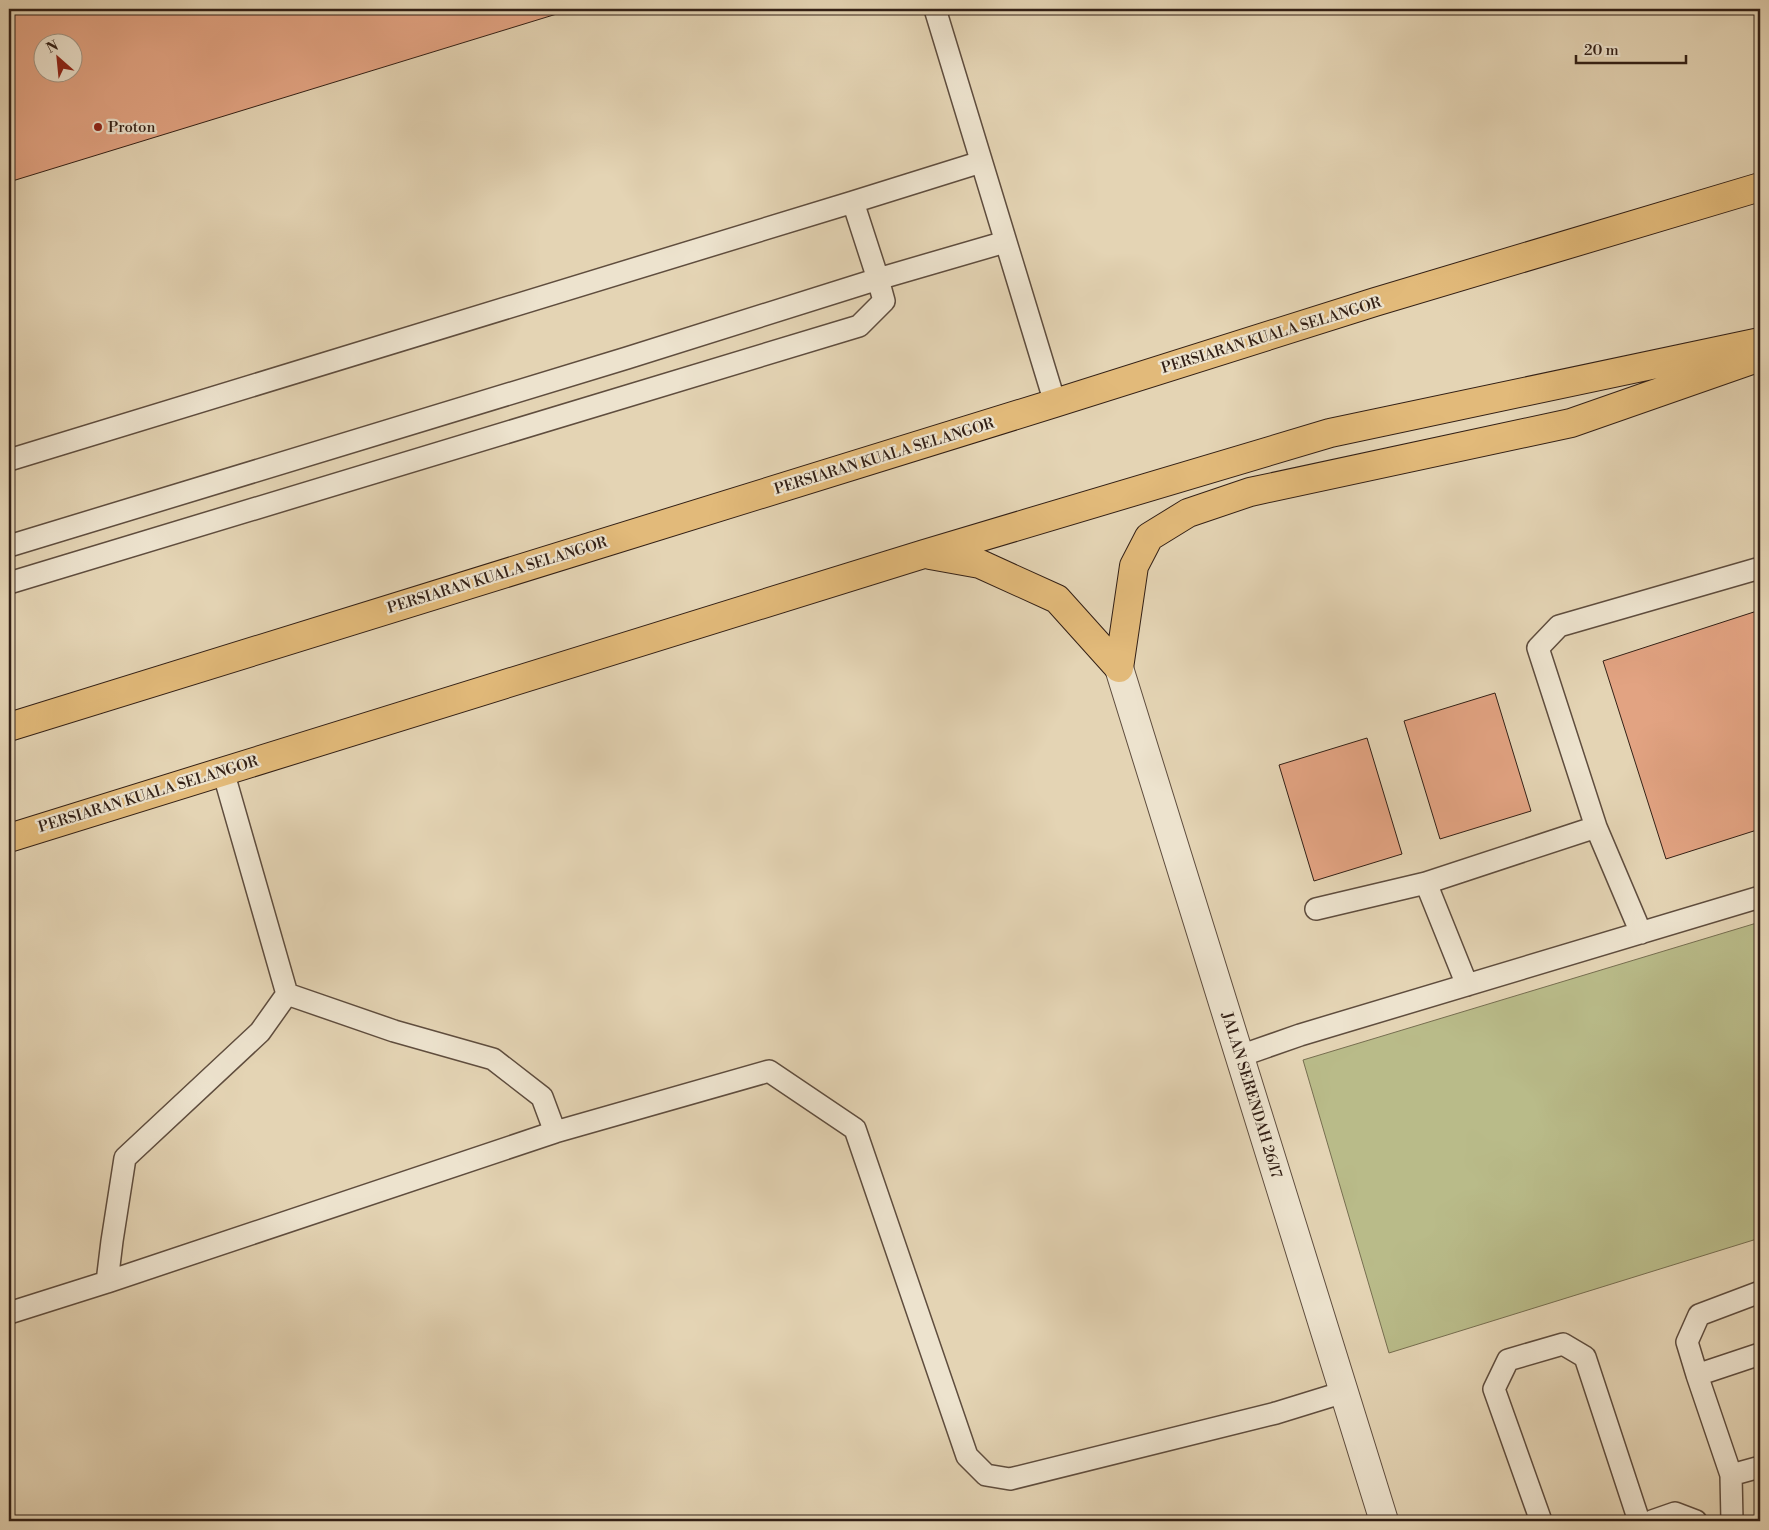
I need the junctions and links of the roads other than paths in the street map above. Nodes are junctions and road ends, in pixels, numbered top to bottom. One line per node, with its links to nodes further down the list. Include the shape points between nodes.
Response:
1 (935, 9): 2 (lane)
2 (981, 162): 4 (lane); 5 (lane)
3 (1760, 187): 9 (main road, PERSIARAN KUALA SELANGOR, via 1384,299)
4 (853, 202): 6 (lane); 10 (lane)
5 (1005, 242): 6 (lane); 9 (lane)
6 (878, 278): 11 (lane); 14 (lane, via 884,301 859,326)
7 (1760, 342): 12 (main road, PERSIARAN KUALA SELANGOR, via 1330,433)
8 (1760, 357): 15 (main road, via 1572,423 1250,492 1188,513 1149,537 1134,566)
9 (1055, 403): 16 (main road, PERSIARAN KUALA SELANGOR)
10 (9, 460)
11 (9, 546)
12 (924, 554): 15 (main road, via 980,564 1056,599); 17 (main road, PERSIARAN KUALA SELANGOR)
13 (1760, 568): 18 (lane, via 1559,626 1538,648)
14 (9, 583)
15 (1119, 668): 26 (street, JALAN SERENDAH 26/17)
16 (9, 726)
17 (223, 771): 19 (main road, PERSIARAN KUALA SELANGOR); 25 (lane)
18 (1596, 827): 20 (lane); 23 (lane)
19 (9, 838)
20 (1426, 883): 22 (lane); 24 (lane)
21 (1760, 897): 23 (lane)
22 (1316, 909)
23 (1641, 933): 24 (lane)
24 (1467, 985): 26 (lane)
25 (286, 994): 27 (lane, via 394,1031 493,1059 542,1097); 28 (lane, via 260,1032 125,1158)
26 (1240, 1056): 33 (street, JALAN SERENDAH 26/17)
27 (554, 1132): 28 (lane); 33 (lane, via 769,1071 856,1129 967,1456 986,1475 1010,1479 1276,1414)
28 (107, 1282): 30 (lane)
29 (1760, 1292): 32 (lane, via 1699,1315 1687,1342)
30 (9, 1313)
31 (1760, 1354): 32 (lane)
32 (1697, 1375): 35 (lane)
33 (1344, 1392): 36 (street, JALAN SERENDAH 26/17)
34 (1760, 1467): 35 (lane)
35 (1731, 1475): 41 (lane)
36 (1384, 1521)
37 (1541, 1521): 38 (lane, via 1494,1389 1508,1360 1563,1344 1584,1357)
38 (1639, 1521)
39 (1652, 1521): 40 (lane, via 1675,1513)
40 (1696, 1521)
41 (1732, 1521)

